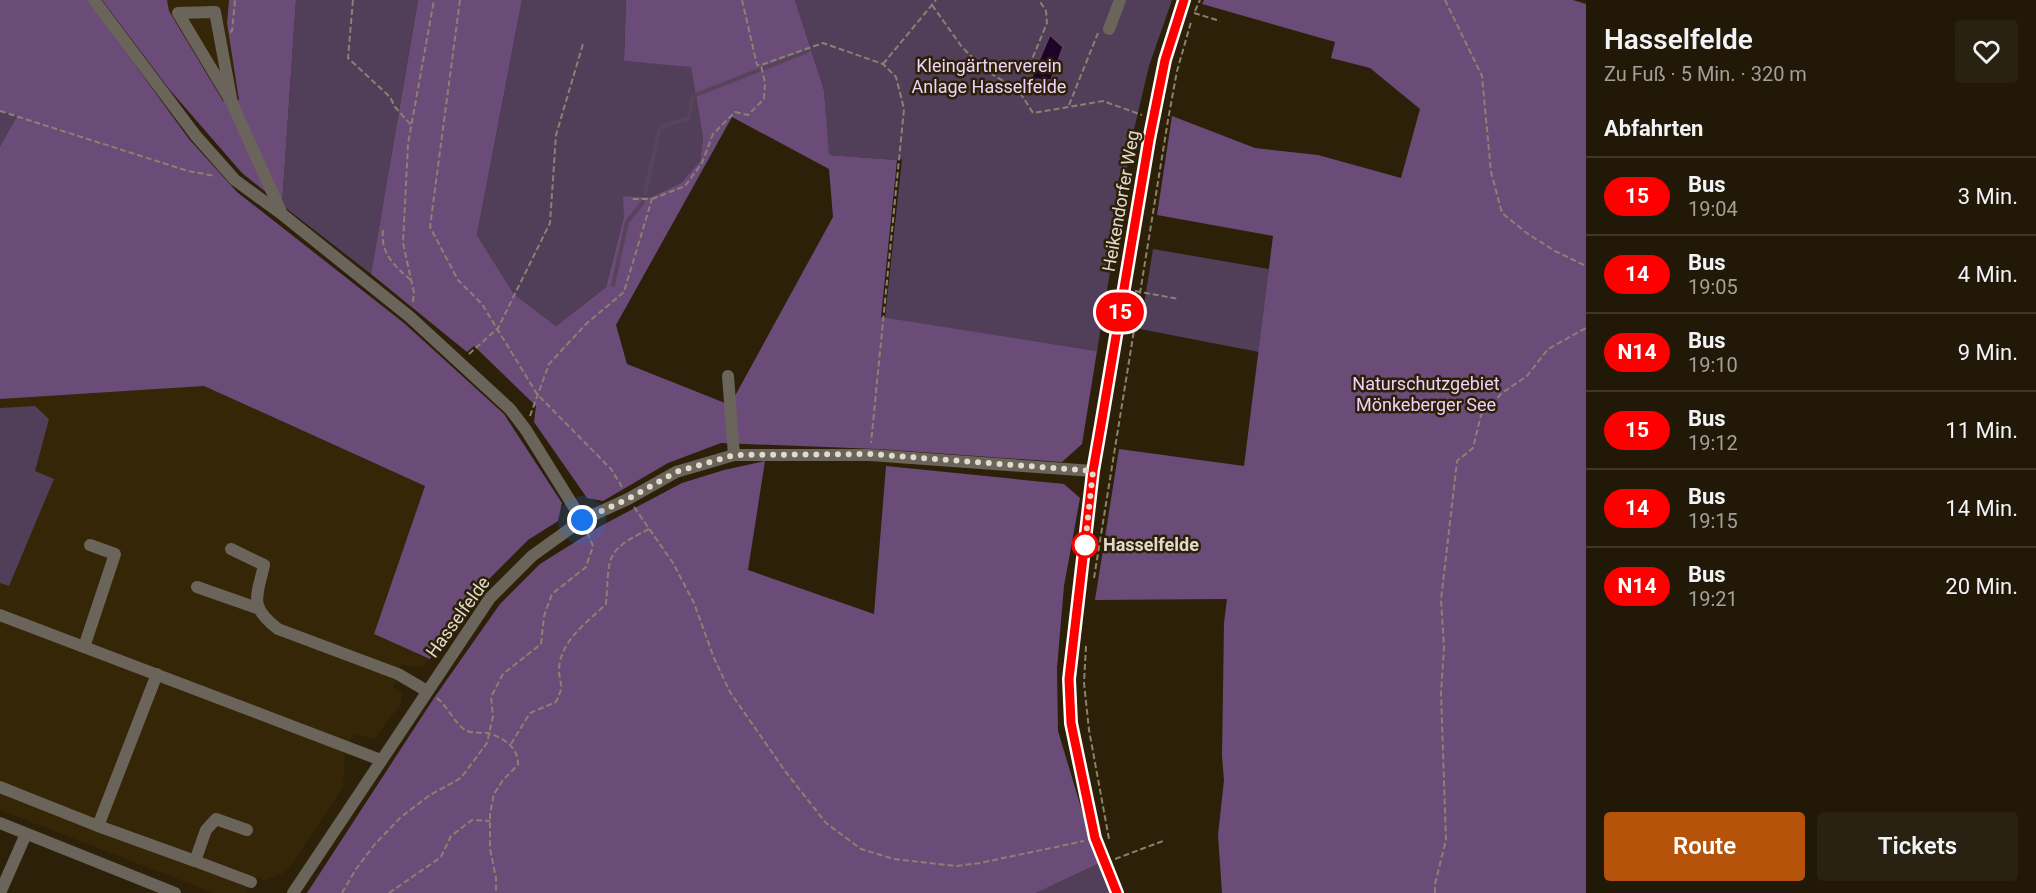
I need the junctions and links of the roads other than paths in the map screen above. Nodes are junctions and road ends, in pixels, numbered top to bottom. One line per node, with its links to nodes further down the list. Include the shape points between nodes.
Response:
1 (94, 0): 6 (street, via 234,180)
2 (1120, 0): 4 (street)
3 (1182, 3): 9 (street, Heikendorfer Weg, via 1165,60 1149,140)
4 (1109, 29)
5 (232, 103): 5 (street, via 178,13 215,12); 6 (street)
6 (283, 215): 10 (street, via 410,317 510,409)
7 (728, 376): 8 (street)
8 (734, 455): 9 (street, Hasselfelde, via 870,454); 10 (street, Hasselfelde, via 676,472)
9 (1093, 471): 30 (street, Heikendorfer Weg, via 1069,679 1071,723 1095,838)
10 (582, 520): 18 (street, Hasselfelde, via 532,556 490,598)
11 (90, 545): 16 (street, via 115,554)
12 (231, 549): 14 (street, via 264,565)
13 (197, 587): 14 (street)
14 (257, 608): 18 (street, via 278,629 398,674)
15 (0, 615): 16 (street)
16 (84, 647): 17 (street)
17 (157, 674): 19 (street); 22 (street)
18 (427, 691): 19 (street, Hasselfelde)
19 (381, 760): 29 (street, Hasselfelde)
20 (0, 787): 22 (street)
21 (0, 823): 24 (street)
22 (98, 826): 25 (street)
23 (247, 830): 25 (street, via 216,819 206,830)
24 (26, 834): 27 (street); 28 (street)
25 (195, 861): 26 (street)
26 (251, 882)
27 (0, 893)
28 (175, 893)
29 (293, 893)
30 (1117, 893)

